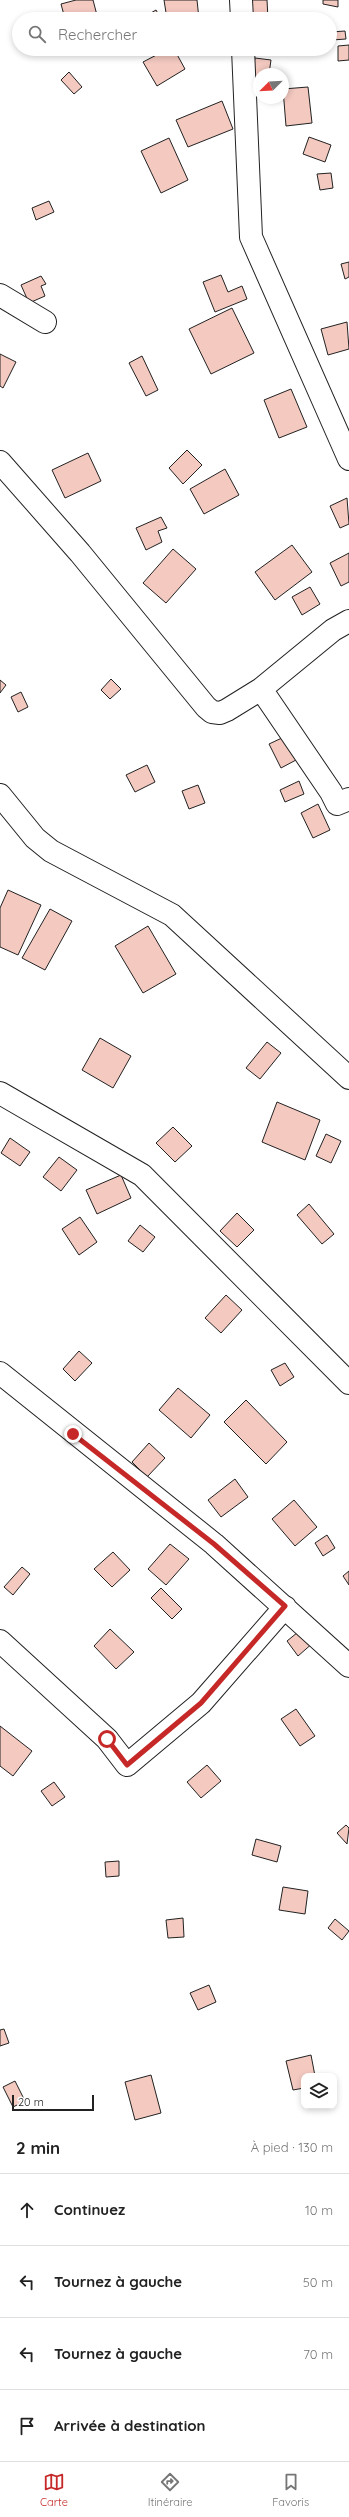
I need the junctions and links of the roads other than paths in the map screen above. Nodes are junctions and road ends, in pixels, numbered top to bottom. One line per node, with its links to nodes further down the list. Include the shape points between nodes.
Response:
1 (241, 0): 2 (street)
2 (242, 12)
3 (243, 56): 6 (street, via 251,237)
4 (0, 295): 5 (street)
5 (45, 322)
6 (349, 459)
7 (0, 462): 9 (street, via 80,553 206,707 212,712 220,713)
8 (349, 621): 9 (street, via 333,630)
9 (261, 689): 11 (street, via 337,804)
10 (0, 795): 12 (street, via 43,845 172,916)
11 (349, 799)
12 (349, 1078)
13 (0, 1093): 15 (street, via 142,1175)
14 (0, 1373): 16 (street, via 214,1544)
15 (349, 1383)
16 (285, 1606): 17 (street, via 201,1703 127,1765 107,1739); 18 (street)
17 (0, 1641)
18 (349, 1666)

